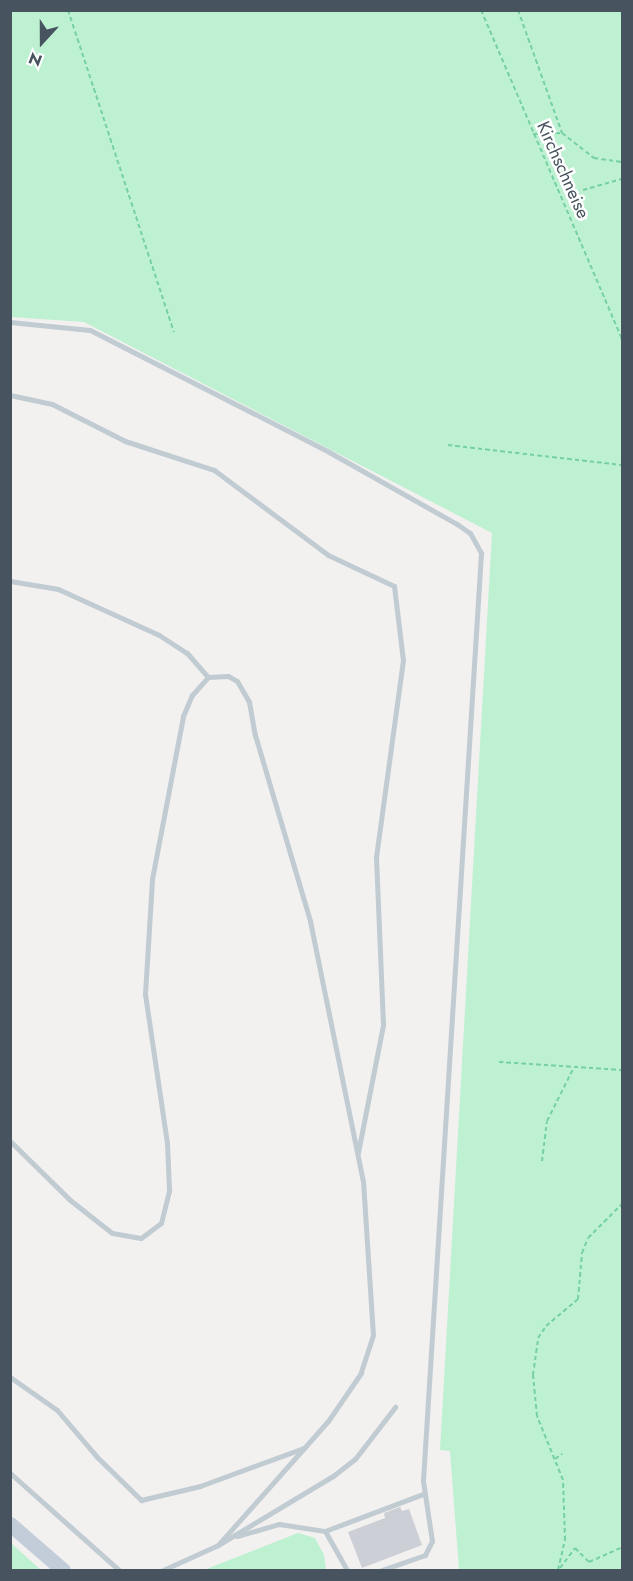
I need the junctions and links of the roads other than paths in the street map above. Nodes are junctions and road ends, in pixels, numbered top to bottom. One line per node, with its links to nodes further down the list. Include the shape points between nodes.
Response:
1 (10, 322): 11 (lane, via 90,330 329,452 457,524 478,545 476,662)
2 (10, 395): 6 (lane, via 52,404 125,441 214,470 328,555 393,583 403,660 376,857 384,1024)
3 (10, 581): 4 (lane, via 58,589 159,635 187,653)
4 (208, 677): 5 (lane, via 192,695 183,716 149,902 145,1000 169,1174 161,1223 141,1238 112,1233 70,1200); 6 (lane, via 228,676 237,681 249,702 255,735 310,921)
5 (10, 1141)
6 (357, 1155): 9 (lane, via 369,1249 371,1350 353,1386)
7 (10, 1377): 9 (lane, via 57,1410 141,1500 200,1486)
8 (395, 1407): 14 (lane, via 350,1463)
9 (305, 1447): 14 (lane)
10 (10, 1473): 16 (lane)
11 (423, 1494): 13 (lane); 19 (lane, via 432,1547 425,1555)
12 (10, 1524): 15 (main road)
13 (325, 1531): 14 (lane, via 270,1525); 18 (lane)
14 (218, 1545): 17 (lane)
15 (63, 1570)
16 (119, 1570)
17 (163, 1570)
18 (347, 1570)
19 (382, 1570)

